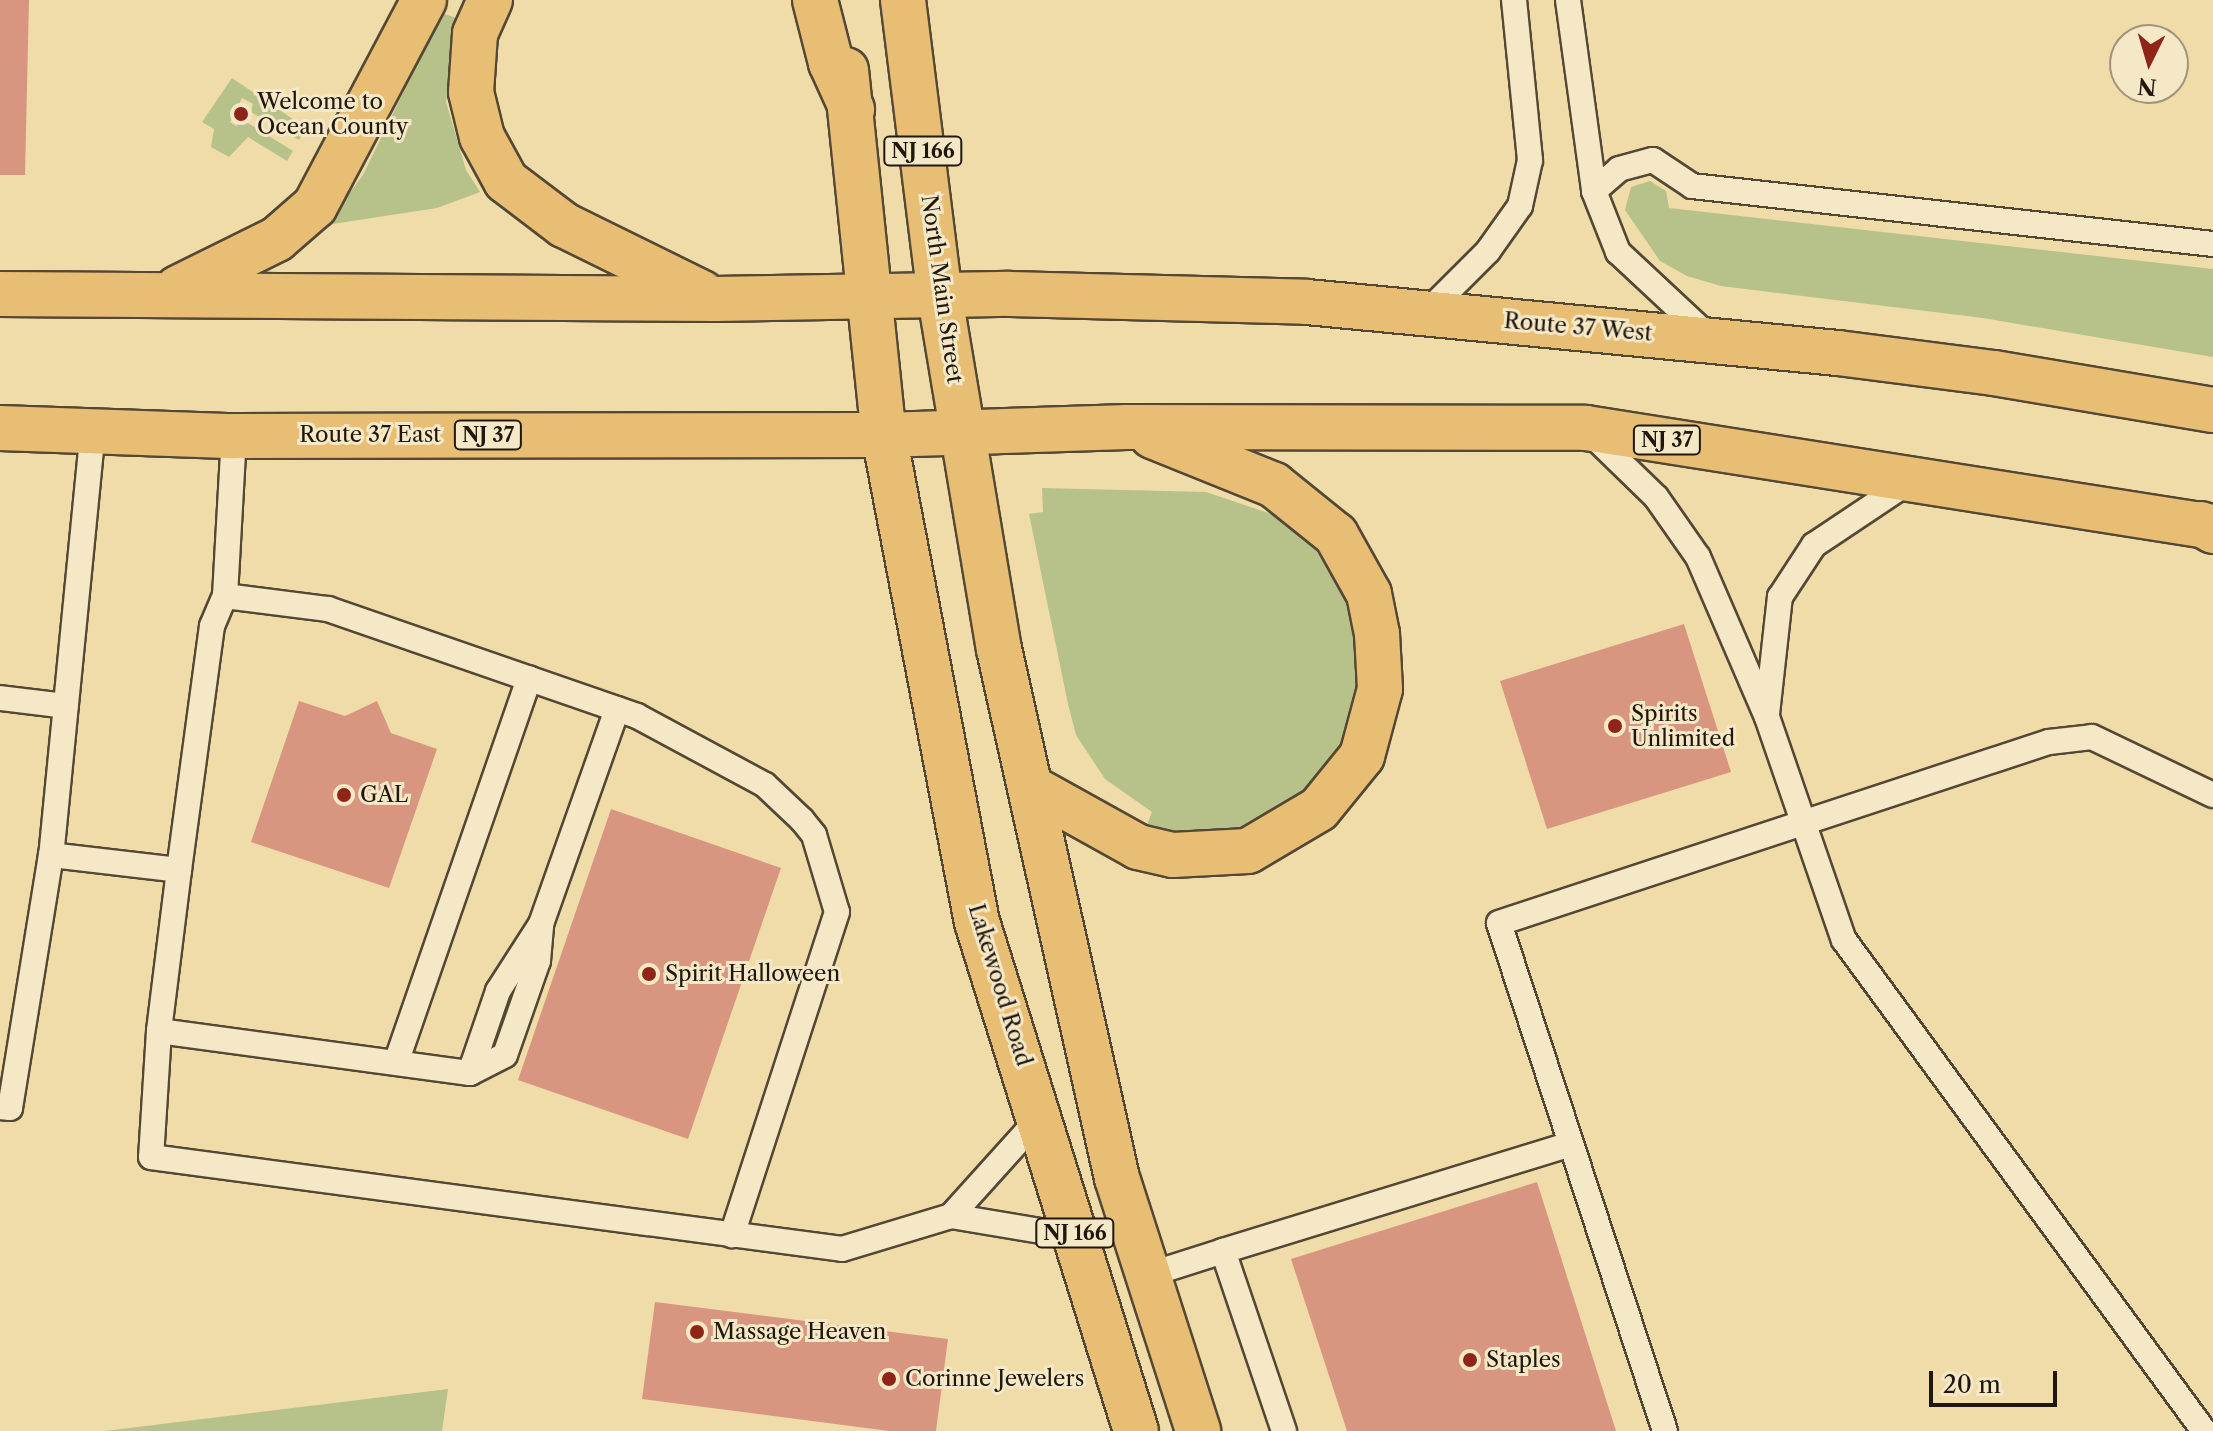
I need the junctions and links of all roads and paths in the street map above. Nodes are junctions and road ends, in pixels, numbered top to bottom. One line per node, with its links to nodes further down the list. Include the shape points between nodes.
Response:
1 (424, 0): 11 (main road, via 315,206 277,239)
2 (490, 0): 15 (main road, via 475,34 471,92 482,137 506,181 564,225)
3 (815, 0): 8 (main road, via 831,63)
4 (837, 0): 8 (main road, NJ 166)
5 (1514, 0): 16 (lane, via 1530,160 1520,206 1488,251)
6 (1568, 0): 9 (lane)
7 (904, 1): 13 (main road, North Main Street / NJ 166)
8 (852, 109): 14 (main road, NJ 166)
9 (1594, 191): 10 (lane, via 1619,169 1653,160 1692,186); 17 (lane, via 1618,252)
10 (2213, 244)
11 (168, 293): 12 (main road); 15 (main road)
12 (0, 294)
13 (940, 297): 14 (main road, Route 37 West); 16 (main road, Route 37 West, via 1307,302); 23 (main road, North Main Street / NJ 166)
14 (869, 298): 15 (main road); 24 (main road, NJ 166)
15 (715, 299)
16 (1423, 316): 17 (main road, Route 37 West)
17 (1711, 339): 18 (main road, Route 37 West, via 1994,373)
18 (2213, 410)
19 (1127, 427): 21 (main road, NJ 37); 23 (main road, NJ 37); 34 (main road, via 1274,485 1336,535 1369,594 1380,689 1362,756 1319,809 1248,851 1173,855 1138,847)
20 (0, 428): 22 (main road, Route 37 East / NJ 37)
21 (1586, 428): 26 (main road, NJ 37); 33 (lane, via 1656,497 1698,557)
22 (93, 429): 25 (main road, Route 37 East / NJ 37); 31 (lane)
23 (964, 434): 24 (main road, NJ 37); 34 (main road, NJ 166, via 999,649)
24 (884, 435): 25 (main road, Route 37 East / NJ 37); 42 (main road, Lakewood Road / NJ 166, via 977,922)
25 (234, 436): 28 (lane)
26 (1914, 478): 27 (main road, NJ 37); 33 (lane, via 1814,545 1780,597)
27 (2209, 527)
28 (225, 596): 29 (lane, via 328,609); 38 (lane, via 212,626)
29 (529, 678): 32 (lane); 40 (lane)
30 (0, 698): 31 (lane)
31 (66, 706): 37 (lane)
32 (617, 709): 40 (lane, via 541,924 538,961 505,1055 470,1073); 45 (lane, via 765,785 787,804 814,835 837,912)
33 (1767, 717): 36 (lane)
34 (1032, 788): 48 (main road, NJ 166, via 1117,1178)
35 (2213, 795): 36 (lane, via 2092,737 2049,742)
36 (1803, 824): 43 (lane, via 1499,923); 53 (lane, via 1844,940)
37 (51, 855): 38 (lane); 41 (lane, via 10,1108)
38 (179, 870): 39 (lane)
39 (159, 1031): 40 (lane); 45 (lane, via 151,1157)
40 (397, 1060)
41 (0, 1107)
42 (1041, 1116): 44 (lane); 46 (main road, Lakewood Road / NJ 166)
43 (1571, 1144): 47 (lane); 52 (lane)
44 (951, 1216): 45 (lane, via 842,1249); 46 (lane)
45 (732, 1235)
46 (1076, 1237): 49 (main road, Lakewood Road / NJ 166)
47 (1223, 1251): 48 (lane); 51 (lane)
48 (1148, 1275): 50 (main road, NJ 166)
49 (1136, 1431)
50 (1198, 1431)
51 (1284, 1431)
52 (1665, 1431)
53 (2204, 1431)

